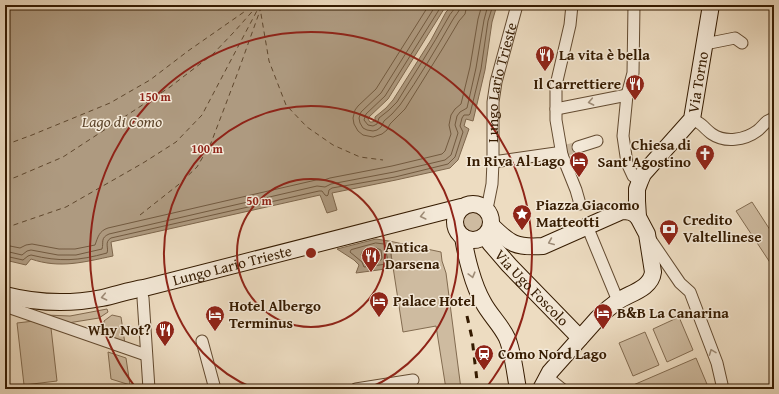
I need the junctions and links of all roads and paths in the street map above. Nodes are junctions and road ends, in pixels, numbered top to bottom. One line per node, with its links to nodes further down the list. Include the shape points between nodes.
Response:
1 (517, 5): 14 (street, Lungo Lario Trieste, via 496,82 493,102)
2 (572, 5): 8 (street, via 556,85)
3 (634, 5): 7 (street, via 633,73)
4 (711, 5): 5 (main road, Via Torno)
5 (705, 42): 6 (street, via 735,38); 9 (main road, Via Torno)
6 (742, 43)
7 (627, 95): 8 (street, one-way to 8); 15 (street, via 623,136 627,163)
8 (556, 109): 13 (street, via 556,120)
9 (692, 119): 10 (street, via 714,135 731,139 751,135 770,119); 15 (main road, Via Torno, via 644,174)
10 (774, 119)
11 (597, 141): 12 (street)
12 (578, 147)
13 (565, 152): 14 (street); 16 (street)
14 (493, 162): 18 (street, Lungo Lario Trieste)
15 (638, 185): 19 (main road, Via Torno); 20 (main road)
16 (580, 204)
17 (461, 207): 18 (main road, via 472,203); 24 (main road, via 454,222 458,233); 25 (main road, Lungo Lario Trieste, one-way to 25)
18 (487, 209): 22 (main road, via 490,215)
19 (622, 211): 20 (main road, via 629,211); 21 (main road)
20 (638, 217): 23 (main road)
21 (587, 226): 22 (main road, one-way to 22, via 543,246 530,247 518,246); 26 (street)
22 (489, 230): 24 (main road, via 482,238 472,240); 28 (main road, Via Ugo Foscolo, via 490,243)
23 (647, 234): 26 (main road, via 653,277 642,288); 39 (street, one-way to 23, via 717,363 690,292 680,283)
24 (463, 237): 31 (main road, one-way to 31, via 476,290 506,335)
25 (143, 293): 27 (main road, Lungo Lario Trieste, one-way to 27, via 75,301); 30 (street)
26 (618, 301): 28 (main road)
27 (5, 303): 30 (street)
28 (580, 338): 33 (main road)
29 (202, 341): 35 (street)
30 (146, 355): 34 (street)
31 (513, 363): 33 (main road, via 525,386); 37 (main road)
32 (413, 380): 36 (street)
33 (540, 386): 38 (street)
34 (149, 389)
35 (215, 389)
36 (356, 389)
37 (518, 389)
38 (562, 389)
39 (723, 389)

